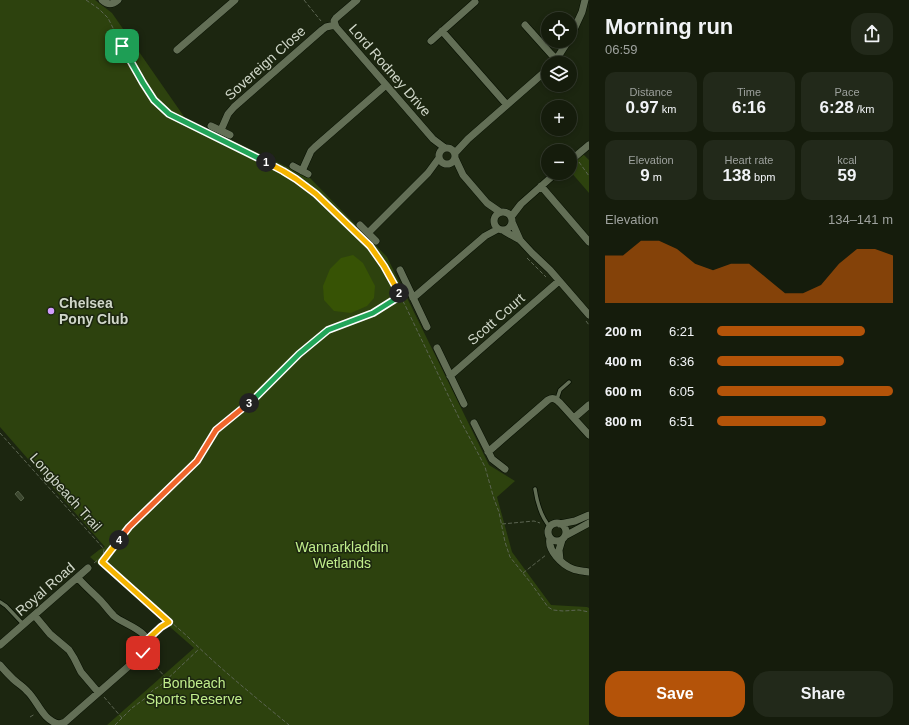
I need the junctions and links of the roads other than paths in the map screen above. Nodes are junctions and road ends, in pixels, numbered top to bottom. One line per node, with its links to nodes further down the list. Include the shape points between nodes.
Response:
1 (102, 0): 2 (street, via 114,4)
2 (118, 0)
3 (235, 0): 12 (street)
4 (357, 0): 8 (street, Lord Rodney Drive, via 336,18)
5 (585, 0): 7 (street)
6 (475, 2): 10 (street)
7 (577, 23)
8 (335, 25): 15 (street, Lord Rodney Drive); 18 (street, Sovereign Close, via 322,30 234,107)
9 (525, 25): 13 (street)
10 (442, 31): 11 (street); 16 (street)
11 (431, 41)
12 (178, 50)
13 (552, 56)
14 (541, 75): 16 (street)
15 (386, 85): 21 (street, Lord Rodney Drive); 24 (street, via 315,146 305,172)
16 (507, 105): 21 (street, via 468,139)
17 (211, 126): 18 (street)
18 (221, 130): 19 (street)
19 (230, 135)
20 (589, 145): 22 (street)
21 (447, 153): 23 (street, via 442,162); 23 (street, via 452,162); 25 (street); 26 (street)
22 (577, 156)
23 (446, 164): 25 (street); 26 (street)
24 (293, 166)
25 (428, 173): 33 (street)
26 (463, 175): 29 (street)
27 (548, 180): 28 (street)
28 (541, 186): 30 (street); 36 (street)
29 (487, 202): 30 (street); 32 (street)
30 (507, 216): 32 (street, via 496,216); 32 (street, via 510,227 508,229); 34 (street)
31 (360, 225): 33 (street)
32 (497, 225): 34 (street); 39 (street)
33 (368, 233): 35 (street)
34 (520, 240): 38 (street)
35 (376, 242)
36 (589, 242)
37 (400, 270): 39 (street)
38 (559, 281): 40 (street); 43 (street, Scott Court)
39 (413, 298): 41 (street)
40 (589, 315)
41 (427, 327)
42 (437, 348): 43 (street)
43 (450, 376): 46 (street)
44 (569, 382): 45 (lane, via 560,390)
45 (557, 399): 48 (street); 51 (street, via 548,400)
46 (464, 404)
47 (589, 405): 48 (street)
48 (574, 418): 50 (street)
49 (474, 423): 51 (street)
50 (589, 435)
51 (488, 452): 52 (street, via 494,461)
52 (506, 469)
53 (535, 489): 57 (lane)
54 (589, 515): 56 (street)
55 (589, 523): 59 (street)
56 (560, 524): 57 (street); 59 (street, via 566,533)
57 (546, 526): 58 (street)
58 (550, 538): 59 (street, via 557,541); 60 (street, via 551,548)
59 (563, 538): 60 (street, via 559,550)
60 (560, 560): 62 (street, via 573,569)
61 (88, 568): 63 (street, Royal Road)
62 (589, 572)
63 (78, 578): 65 (street, Royal Road); 69 (street, via 114,616 138,630 147,640 148,648)
64 (0, 602): 66 (lane)
65 (35, 616): 66 (street, Royal Road); 69 (street, via 50,634 69,650 80,672)
66 (24, 625): 67 (street, Royal Road)
67 (0, 645)
68 (0, 665): 69 (street, via 28,691 47,718 55,723 65,722)
69 (100, 691)

